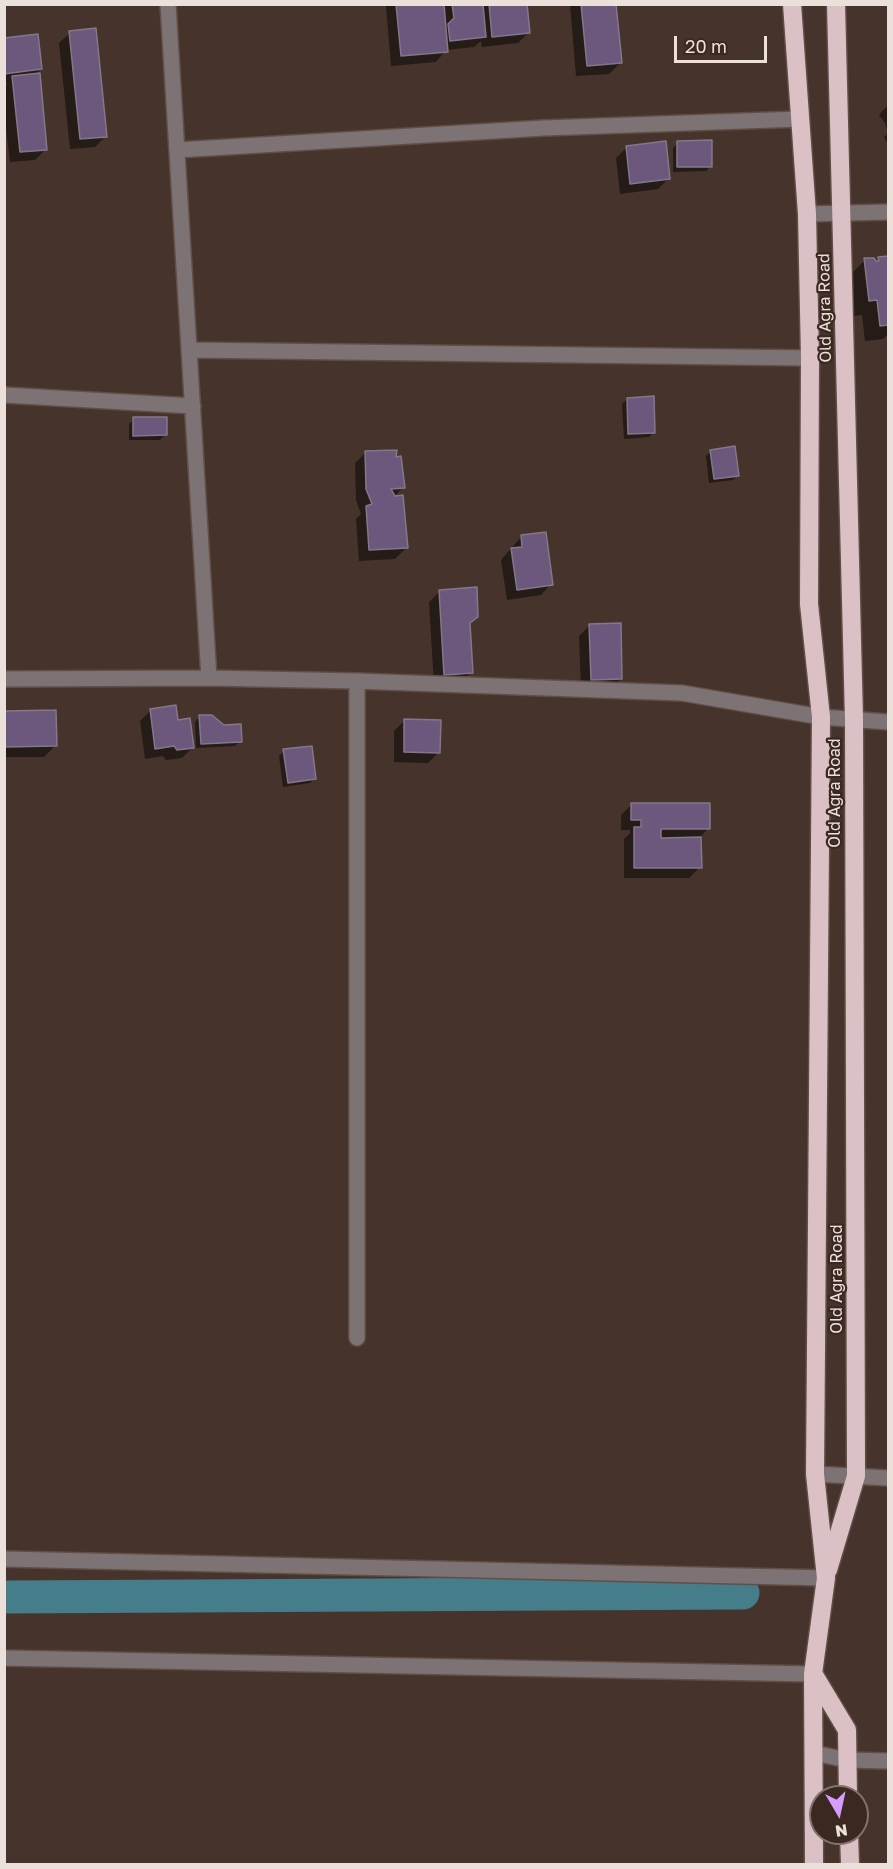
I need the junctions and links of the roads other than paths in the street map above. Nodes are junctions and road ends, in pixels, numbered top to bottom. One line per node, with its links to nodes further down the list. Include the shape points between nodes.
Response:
1 (168, 4): 5 (street)
2 (792, 4): 4 (highway)
3 (836, 4): 7 (highway, Old Agra Road)
4 (800, 119): 5 (street, via 544,128); 8 (highway)
5 (177, 150): 9 (street)
6 (888, 212): 7 (street)
7 (843, 213): 8 (street); 17 (highway, Old Agra Road)
8 (807, 214): 10 (highway)
9 (189, 350): 10 (street); 12 (street)
10 (810, 358): 16 (highway, via 809,604)
11 (4, 395): 12 (street)
12 (193, 406): 13 (street)
13 (209, 678): 14 (street); 15 (street)
14 (4, 679)
15 (357, 681): 16 (street, via 682,693); 19 (street)
16 (821, 717): 17 (street); 20 (highway)
17 (854, 719): 18 (street); 21 (highway, Old Agra Road)
18 (888, 722)
19 (357, 1338)
20 (815, 1474): 21 (street); 24 (highway)
21 (856, 1476): 22 (street); 24 (highway, Old Agra Road)
22 (888, 1478)
23 (4, 1559): 24 (street)
24 (826, 1578): 26 (highway)
25 (4, 1658): 26 (street)
26 (813, 1674): 27 (highway); 28 (highway, via 847,1730)
27 (814, 1753): 28 (street); 32 (highway)
28 (847, 1760): 29 (street); 30 (highway)
29 (888, 1761)
30 (848, 1785)
31 (849, 1845): 33 (highway)
32 (814, 1864)
33 (850, 1864)

